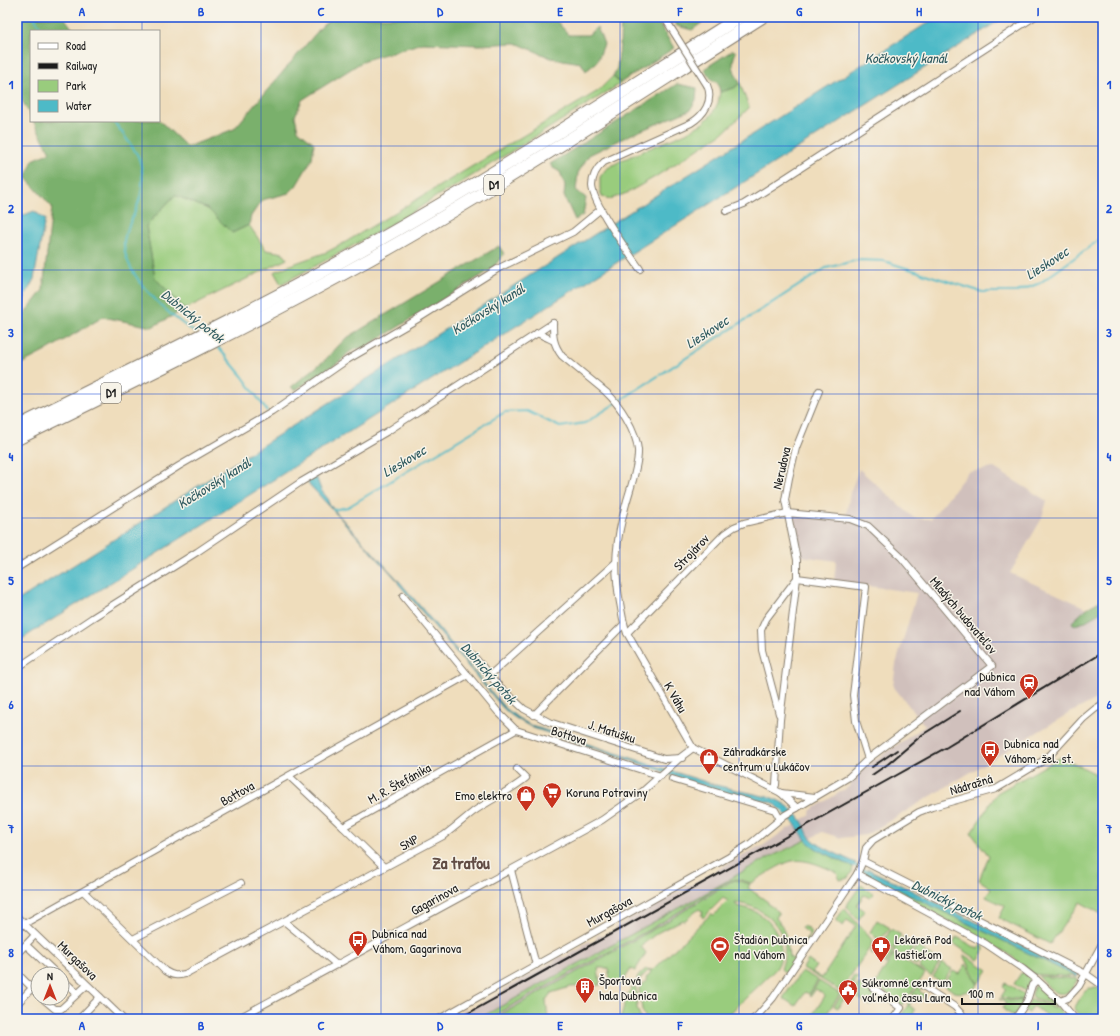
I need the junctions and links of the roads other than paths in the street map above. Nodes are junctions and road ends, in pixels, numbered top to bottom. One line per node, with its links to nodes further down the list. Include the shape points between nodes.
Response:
1 (664, 17): 5 (street, bridge, via 707,85 708,105 702,115 690,123 604,162 594,174 592,185 594,197)
2 (740, 17): 11 (highway, D1, via 364,249 208,332)
3 (762, 17): 12 (highway, D1, via 545,154 363,262 218,340)
4 (1034, 17): 6 (street, via 765,192)
5 (601, 209): 7 (street); 15 (street, via 573,232 499,268 347,360 272,412 179,466)
6 (726, 212)
7 (640, 269)
8 (537, 333): 9 (street); 9 (street, via 554,323); 21 (street, via 388,431 301,482)
9 (554, 341): 14 (street, K Váhu, via 562,356 612,399 634,435 638,458 617,540)
10 (819, 390): 13 (street, Nerudova, via 796,448 788,478 785,500)
11 (17, 426)
12 (17, 440)
13 (787, 514): 16 (street, Nerudova, via 797,560); 19 (street, Strojárov, via 744,523 724,534); 30 (street, Mladých budovateľov, via 850,519 868,526 901,557 992,666)
14 (615, 563): 18 (street, K Váhu); 22 (street)
15 (17, 568)
16 (797, 578): 26 (street, Nerudova); 26 (street, Nerudova, via 766,619 761,630 762,650); 30 (street, via 866,587 853,695 856,721)
17 (403, 596): 23 (street, Bottova)
18 (624, 624): 19 (street, K Váhu); 25 (street)
19 (627, 633): 28 (street, K Váhu)
20 (472, 654): 22 (street, J. Matušku)
21 (17, 668)
22 (490, 675): 25 (street, J. Matušku, via 524,709)
23 (468, 676): 27 (street, Bottova); 33 (street, Bottova)
24 (1103, 704): 42 (street, Nádražná, via 1083,719 1050,755 996,789 919,812 873,840 866,848)
25 (534, 714): 29 (street, J. Matušku, via 549,722 664,759)
26 (780, 720): 35 (street, Nerudova)
27 (516, 730): 32 (street, Bottova); 40 (street, M. R. Štefánika)
28 (693, 748): 29 (street, Gagarinova); 35 (street)
29 (683, 759): 32 (street, Gagarinova)
30 (868, 759): 37 (street, Mladých budovateľov, via 848,777)
31 (517, 769): 41 (street, SNP, via 526,778 517,786 474,812 443,836)
32 (662, 775): 43 (street, Gagarinova, via 602,820)
33 (289, 776): 40 (street); 45 (street, Bottova)
34 (672, 778): 39 (street, via 775,810)
35 (774, 789): 36 (street)
36 (781, 793): 37 (street); 38 (street)
37 (815, 797): 38 (street, Mladých budovateľov)
38 (795, 809): 39 (street, Murgašova)
39 (783, 817): 56 (street, Murgašova, via 750,844 729,857)
40 (343, 827): 41 (street)
41 (384, 867): 47 (street, SNP)
42 (860, 868): 59 (street); 60 (street, via 986,944); 70 (street, Nádražná)
43 (512, 870): 55 (street, Gagarinova); 56 (street)
44 (241, 884): 51 (street)
45 (84, 892): 48 (street, Bottova); 51 (street, SNP)
46 (17, 917): 48 (street, Murgašova)
47 (285, 922): 51 (street, SNP, via 178,976 166,971); 55 (street)
48 (25, 925): 49 (street, Bottova); 50 (street, Murgašova)
49 (17, 928)
50 (35, 935): 53 (street); 61 (street, Murgašova)
51 (133, 939)
52 (1103, 942): 59 (street)
53 (26, 945): 54 (street); 57 (street)
54 (17, 954)
55 (337, 965): 79 (street, Gagarinova)
56 (536, 965): 80 (street, Murgašova)
57 (48, 966)
58 (17, 973): 62 (street)
59 (1086, 974): 65 (street); 72 (street, via 1068,998)
60 (1037, 980): 72 (street); 84 (street)
61 (87, 985): 68 (street); 69 (street, Murgašova)
62 (30, 986)
63 (70, 986): 68 (street)
64 (923, 986): 83 (street, via 954,1006)
65 (1103, 986)
66 (872, 987): 82 (street, via 901,1008)
67 (30, 990): 74 (street)
68 (77, 993): 71 (street)
69 (100, 997): 77 (street); 78 (street, Murgašova)
70 (773, 998): 73 (street); 81 (street, Nádražná)
71 (70, 1000)
72 (1060, 1001): 85 (street)
73 (778, 1002)
74 (17, 1004)
75 (51, 1006): 76 (street, via 61,1009)
76 (64, 1006)
77 (79, 1019)
78 (124, 1019)
79 (237, 1019)
80 (439, 1019)
81 (753, 1019)
82 (893, 1019)
83 (966, 1019)
84 (1016, 1019)
85 (1075, 1019)

